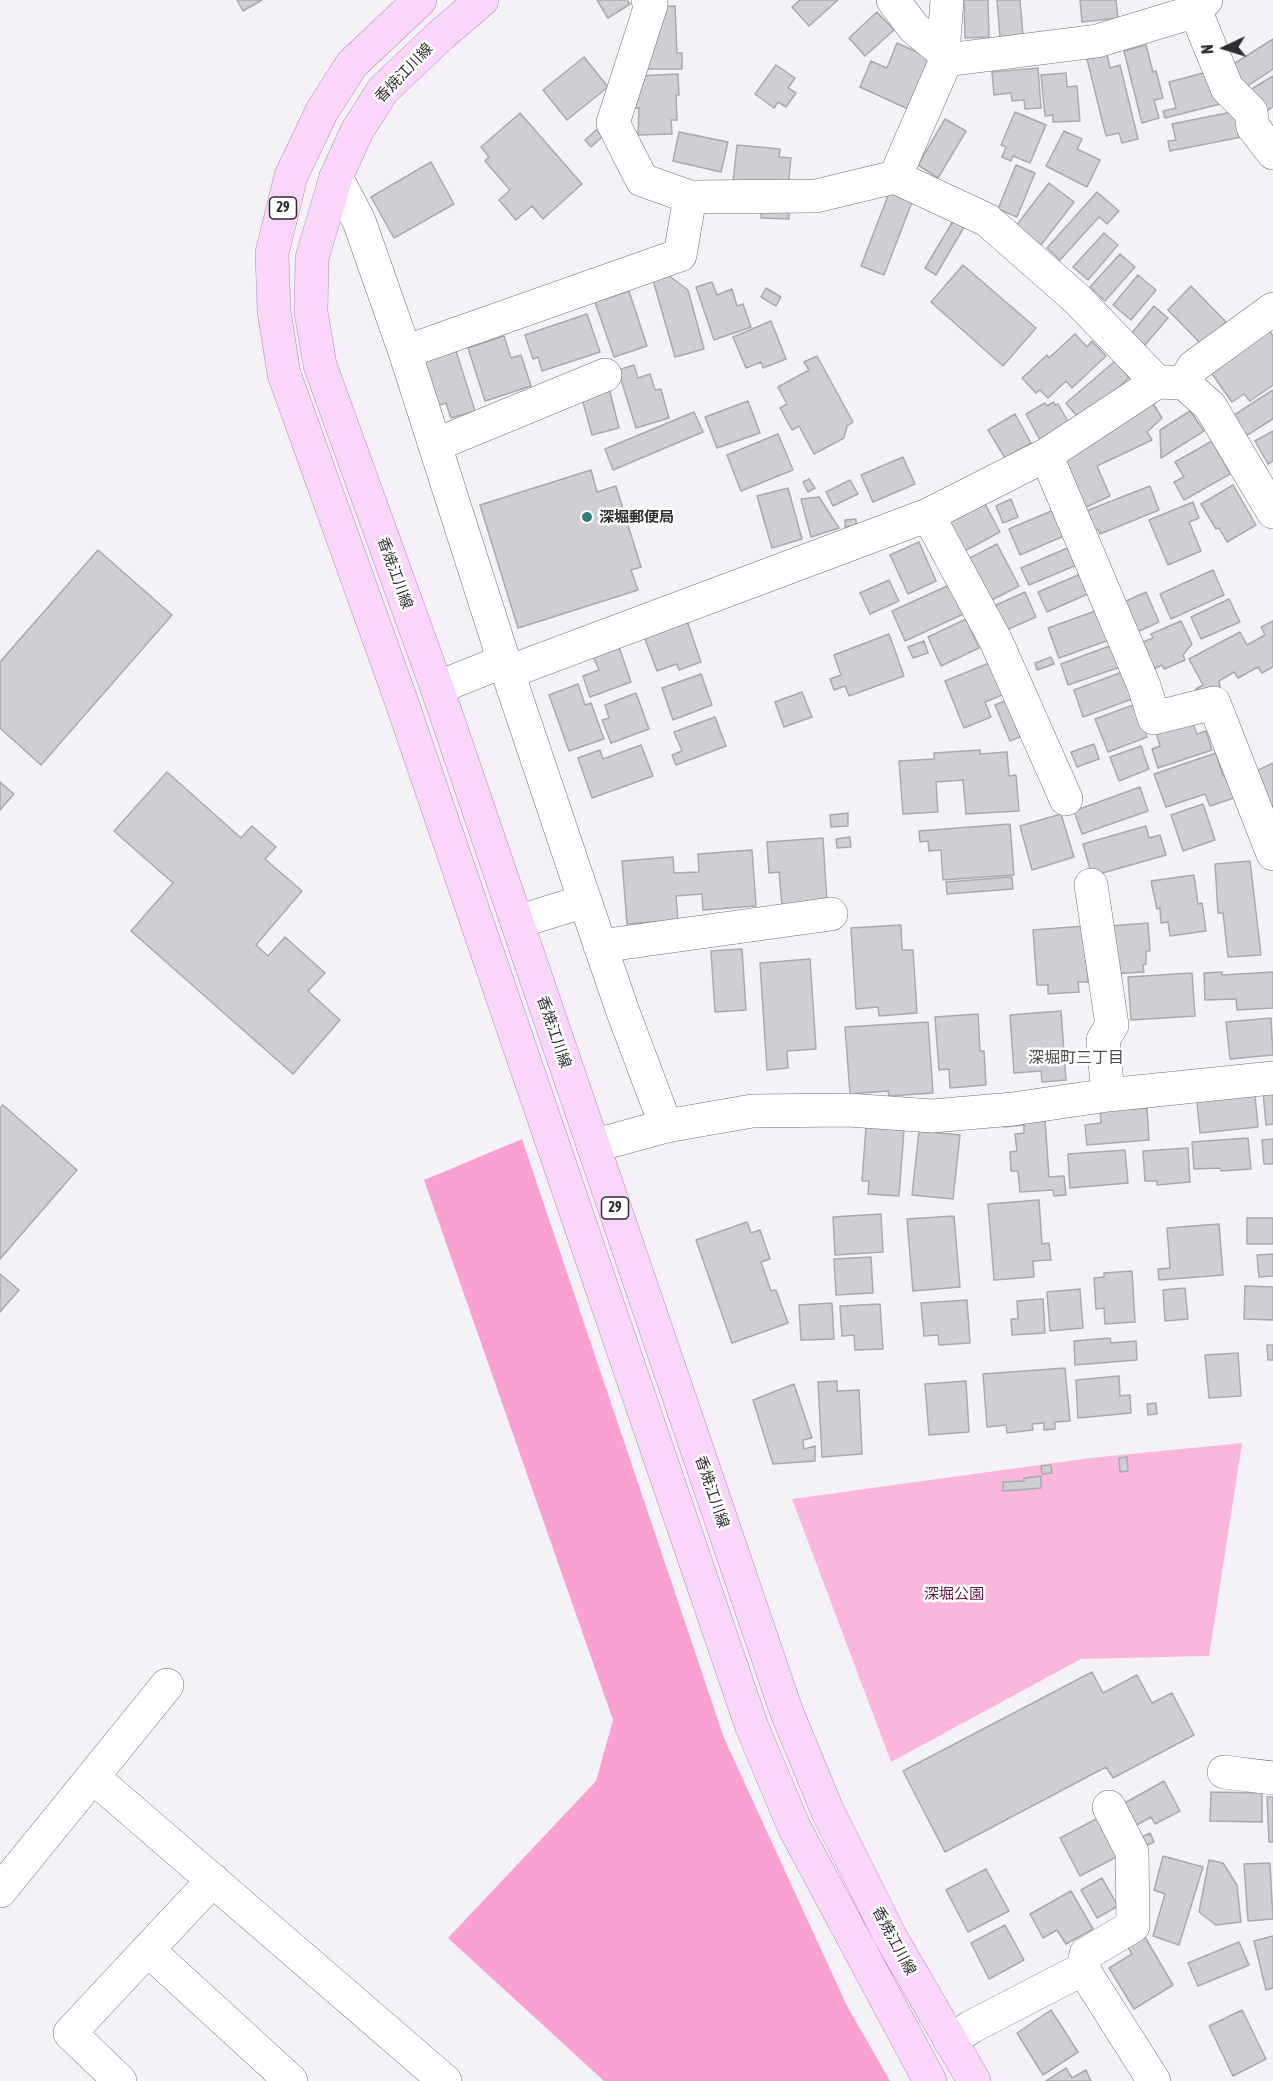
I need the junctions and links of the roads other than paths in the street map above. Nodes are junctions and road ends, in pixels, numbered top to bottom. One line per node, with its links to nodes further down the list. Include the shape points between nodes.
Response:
1 (420, 0): 46 (main road, 29, via 352,64 322,111 291,176 272,253 274,311 284,374 401,700 752,1727 794,1827)
2 (482, 0): 9 (main road, 香焼江川線 / 29, via 383,90 357,131)
3 (648, 0): 11 (street, via 651,5 613,123 642,180)
4 (893, 0): 7 (street, via 914,28)
5 (947, 0): 7 (street)
6 (1198, 4): 7 (street, via 1097,41); 8 (street, via 1203,33 1227,88 1251,111 1253,127)
7 (944, 56): 10 (street)
8 (1273, 153)
9 (336, 177): 13 (street, via 359,221); 21 (main road, 香焼江川線 / 29, via 312,258 311,312 320,365)
10 (895, 177): 11 (street, via 816,196); 15 (street, via 987,220)
11 (690, 196): 13 (street, via 680,255)
12 (1273, 309): 15 (street)
13 (405, 352): 16 (street)
14 (605, 375): 16 (street)
15 (1171, 382): 17 (street); 18 (street, via 1209,406)
16 (435, 445): 20 (street)
17 (1046, 455): 19 (street); 23 (street, via 1154,718 1214,703)
18 (1273, 512)
19 (928, 515): 20 (street, via 514,670); 22 (street, via 996,640)
20 (504, 661): 21 (street); 25 (street)
21 (446, 685): 27 (main road, 香焼江川線 / 29)
22 (1066, 799)
23 (1273, 854)
24 (1091, 885): 30 (street, via 1112,1025 1103,1040)
25 (585, 901): 27 (street); 28 (street)
26 (831, 914): 28 (street)
27 (517, 922): 32 (main road, 香焼江川線 / 29)
28 (600, 946): 31 (street)
29 (1273, 1078): 30 (street)
30 (1108, 1095): 31 (street, via 932,1116 849,1110 752,1111)
31 (666, 1126): 32 (street)
32 (593, 1146): 42 (main road, 香焼江川線 / 29, via 787,1713 828,1812 890,1936)
33 (167, 1685): 35 (street)
34 (1224, 1773): 36 (street)
35 (93, 1777): 38 (street); 39 (street)
36 (1273, 1778)
37 (1110, 1807): 41 (street, via 1132,1852 1133,1926 1086,1954)
38 (213, 1880): 40 (street); 45 (street)
39 (3, 1882)
40 (148, 1950): 43 (street, via 70,2033); 44 (street)
41 (1083, 1969): 42 (street); 48 (street)
42 (961, 2034): 47 (main road, 香焼江川線 / 29)
43 (120, 2081)
44 (291, 2081)
45 (445, 2081)
46 (930, 2081)
47 (974, 2081)
48 (1154, 2081)

